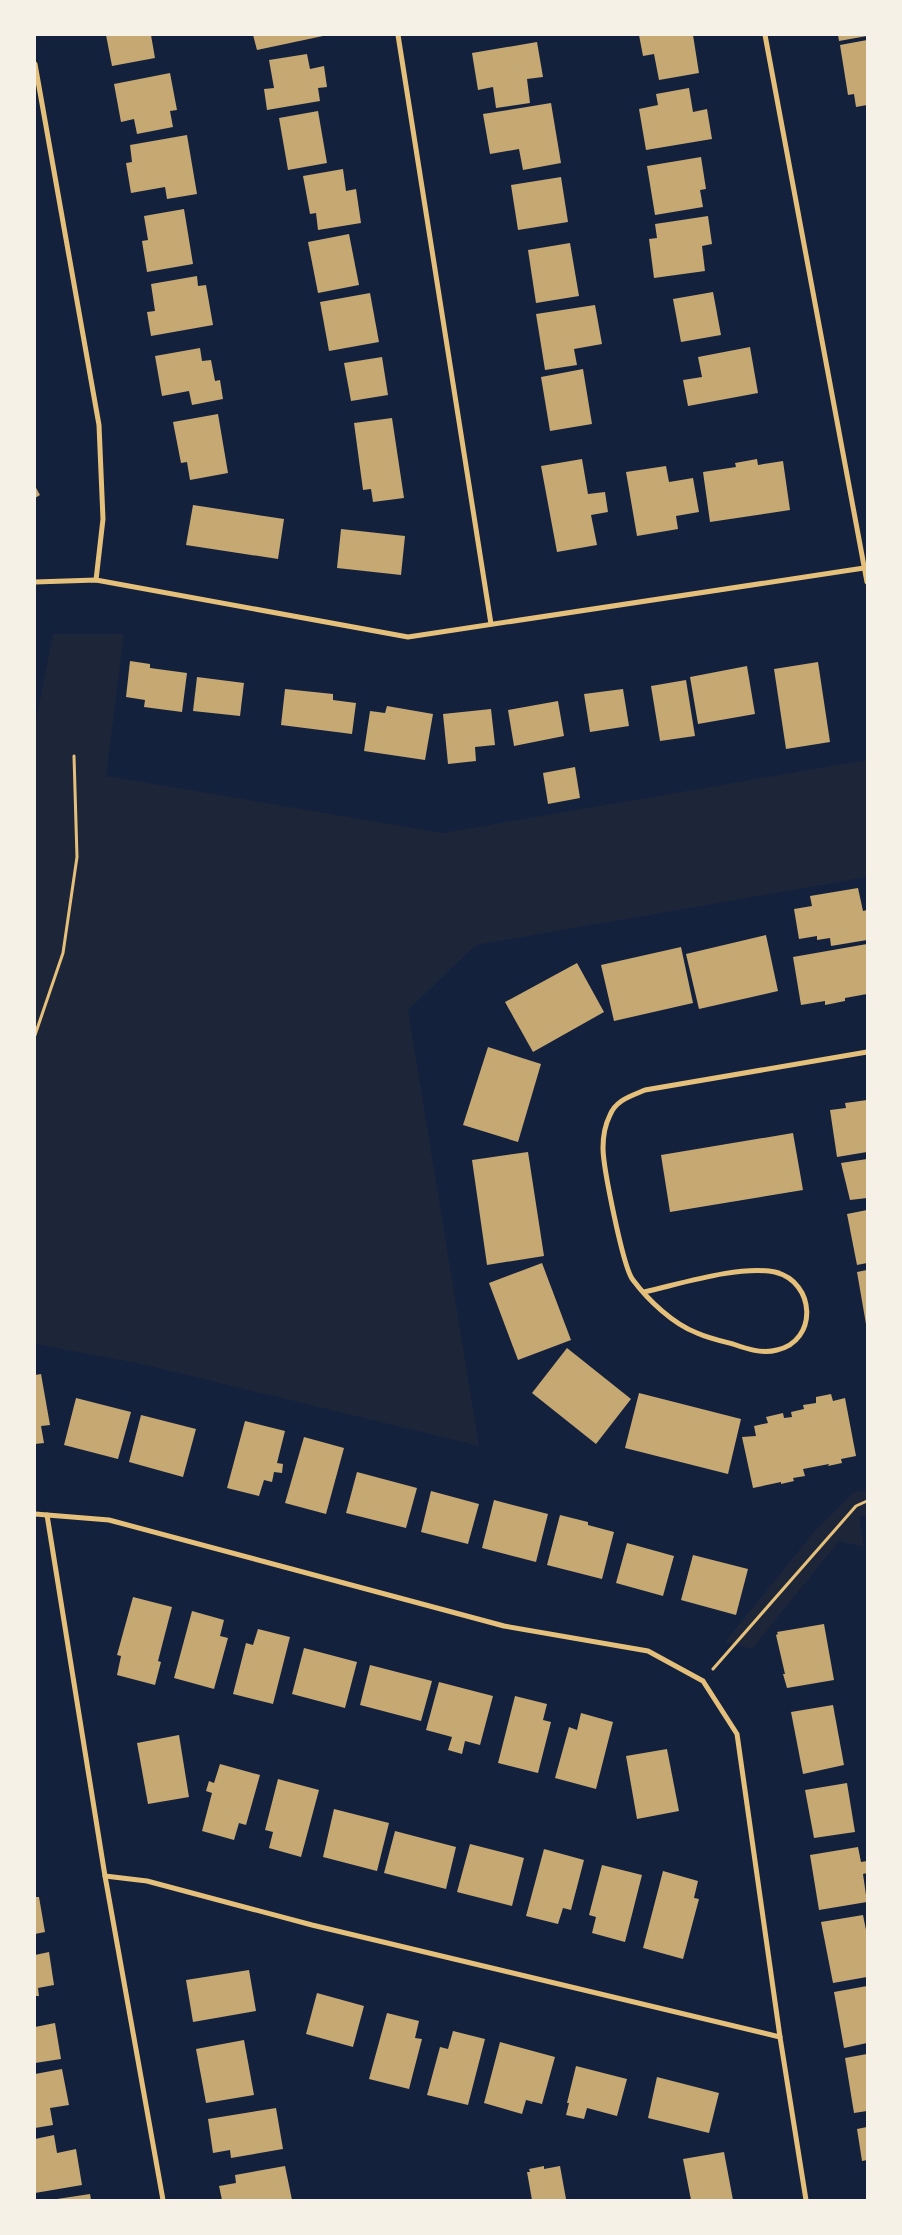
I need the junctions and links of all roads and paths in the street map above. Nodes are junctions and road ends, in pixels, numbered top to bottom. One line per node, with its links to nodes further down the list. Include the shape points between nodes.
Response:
1 (398, 35): 8 (street)
2 (765, 35): 4 (street)
3 (35, 64): 5 (street, via 99,425 103,518)
4 (864, 568): 7 (street); 8 (street)
5 (96, 580): 6 (street); 8 (street, via 408,637)
6 (35, 582)
7 (867, 582)
8 (491, 624)
9 (74, 756): 10 (path, via 77,857 62,953)
10 (35, 1035)
11 (867, 1052): 12 (street, via 645,1090 620,1101 610,1113 604,1129 603,1150 624,1261 632,1280)
12 (644, 1292): 12 (street, via 742,1271 774,1272 799,1286 806,1301 807,1316 803,1333 790,1347 770,1352 751,1350 695,1333 676,1322)
13 (867, 1501): 16 (path, via 856,1506)
14 (35, 1514): 15 (street)
15 (46, 1515): 16 (street, via 109,1520 504,1626 648,1651); 17 (street)
16 (703, 1681): 18 (street, via 736,1734)
17 (105, 1876): 18 (street, via 147,1881 321,1928); 19 (street)
18 (780, 2037): 20 (street)
19 (163, 2200)
20 (806, 2200)

